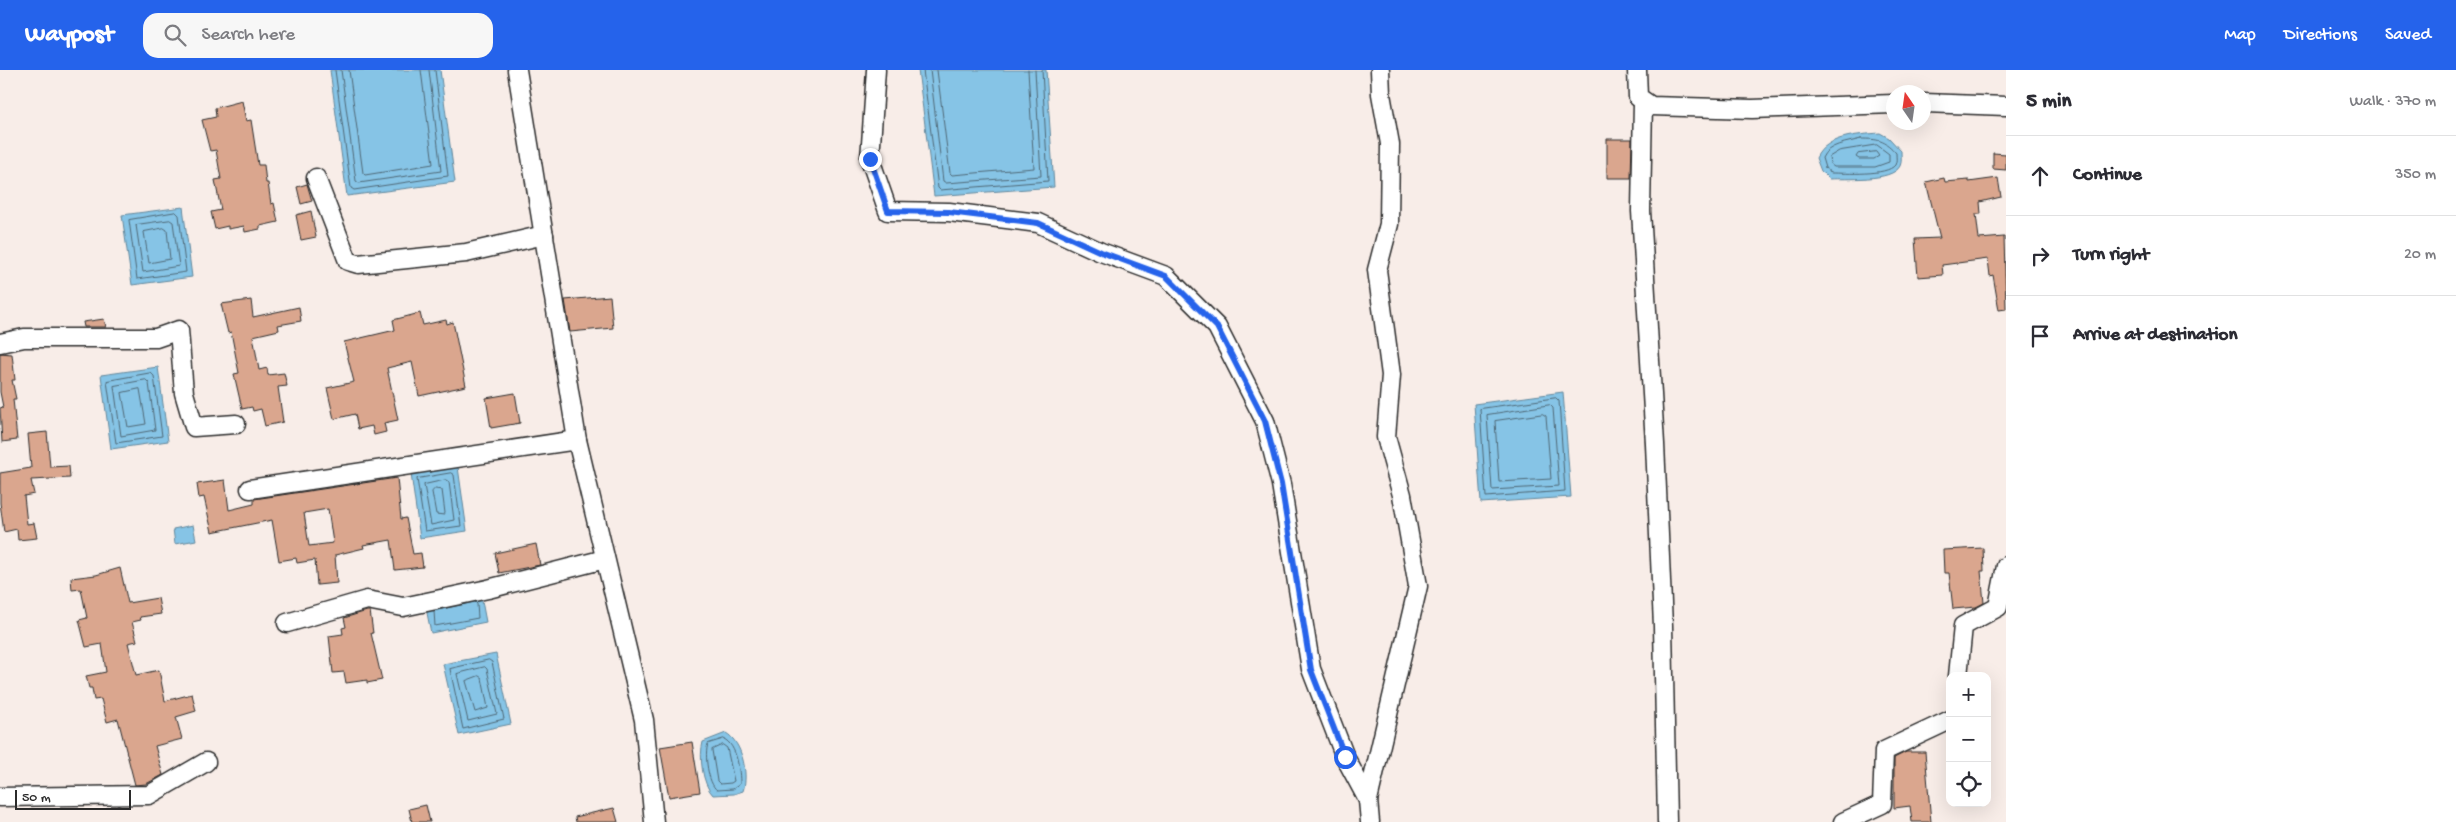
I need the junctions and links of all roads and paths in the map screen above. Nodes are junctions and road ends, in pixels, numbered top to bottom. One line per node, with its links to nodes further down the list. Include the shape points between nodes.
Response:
1 (517, 70): 10 (street)
2 (876, 70): 22 (street, via 870,159 888,211 949,212 1038,223 1101,252 1166,276 1217,327 1265,421 1281,484 1311,670 1345,757)
3 (1380, 70): 22 (street, via 1390,144 1389,224 1377,270 1391,375 1386,437 1402,495 1418,586)
4 (1637, 70): 5 (street, via 1638,97)
5 (1643, 102): 7 (street, via 1651,106 1752,109); 25 (street, via 1641,211 1663,626)
6 (1931, 103): 8 (street)
7 (1886, 104)
8 (2006, 106)
9 (316, 178): 10 (street, via 348,261 358,264 466,253)
10 (544, 235): 13 (street)
11 (0, 343): 12 (street, via 24,338 156,338 179,330 184,393 194,427)
12 (236, 424)
13 (578, 440): 14 (street); 15 (street)
14 (250, 489)
15 (604, 559): 17 (street, via 403,607 368,600); 23 (street, via 644,720)
16 (2006, 566): 18 (street, via 1998,607 1963,626)
17 (286, 623)
18 (1958, 672)
19 (1946, 722): 26 (street, via 1884,751 1882,804)
20 (206, 762): 21 (street, via 149,795)
21 (0, 797)
22 (1368, 800): 24 (street)
23 (654, 822)
24 (1370, 822)
25 (1667, 822)
26 (1843, 822)

